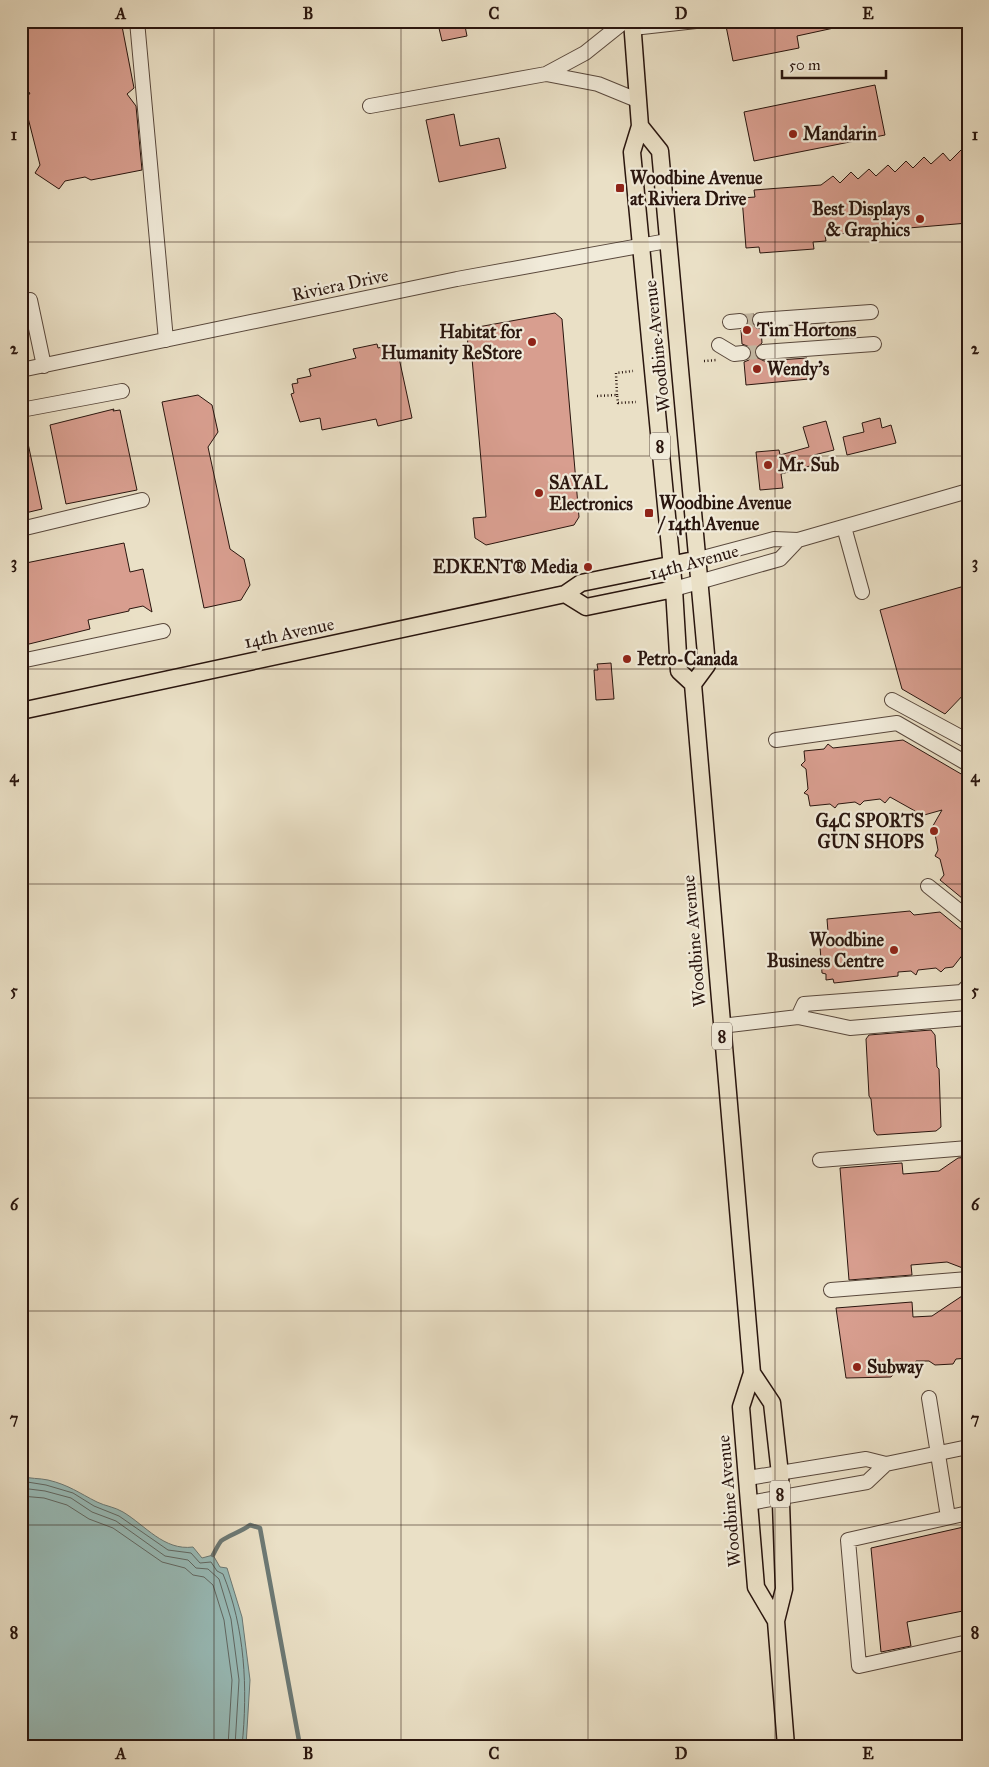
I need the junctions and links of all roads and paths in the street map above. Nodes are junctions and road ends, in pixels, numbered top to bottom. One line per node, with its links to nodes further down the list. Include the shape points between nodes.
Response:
1 (137, 21): 13 (street)
2 (696, 21): 3 (street)
3 (630, 24): 4 (street); 5 (main road, Woodbine Avenue / 8)
4 (546, 74): 5 (street, via 598,84); 6 (street)
5 (637, 100): 7 (main road, Woodbine Avenue / 8)
6 (370, 106)
7 (640, 126): 8 (main road, Woodbine Avenue / 8, via 660,151); 9 (main road, Woodbine Avenue / 8, via 632,152)
8 (667, 241): 9 (street, Riviera Drive); 27 (main road, Woodbine Avenue / 8)
9 (640, 245): 13 (street, Riviera Drive, via 457,279); 26 (main road, Woodbine Avenue / 8)
10 (21, 302): 18 (street, via 30,300)
11 (871, 312): 12 (street)
12 (760, 320)
13 (166, 340): 18 (street, Riviera Drive)
14 (874, 344): 16 (street)
15 (719, 345): 17 (street, via 734,354)
16 (763, 352)
17 (743, 353)
18 (44, 366): 19 (street, Riviera Drive)
19 (21, 370)
20 (633, 371): 22 (path, via 616,372)
21 (122, 391): 25 (street)
22 (617, 395): 23 (path); 24 (path, via 618,403)
23 (597, 396)
24 (636, 402)
25 (21, 410)
26 (662, 470): 27 (main road); 34 (main road, Woodbine Avenue / 8)
27 (690, 470): 33 (main road, Woodbine Avenue / 8)
28 (968, 491): 30 (street, 14th Avenue)
29 (142, 500): 31 (street)
30 (844, 527): 32 (street, 14th Avenue); 37 (street)
31 (21, 529)
32 (798, 540): 33 (street, 14th Avenue, via 774,540); 35 (street, 14th Avenue, via 780,559)
33 (699, 558): 34 (main road, 14th Avenue); 35 (main road, Woodbine Avenue / 8)
34 (671, 564): 36 (main road, Woodbine Avenue / 8); 38 (main road, 14th Avenue, via 581,583)
35 (701, 582): 36 (street, 14th Avenue); 41 (main road, Woodbine Avenue / 8, via 707,665)
36 (674, 589): 38 (main road, 14th Avenue, via 586,607); 41 (main road, Woodbine Avenue / 8, via 679,671)
37 (862, 592)
38 (565, 594): 43 (main road, 14th Avenue)
39 (163, 631): 40 (street)
40 (21, 661)
41 (693, 684): 52 (main road, Woodbine Avenue / 8)
42 (892, 700): 45 (street)
43 (21, 711)
44 (776, 740): 46 (street, via 897,723)
45 (968, 741)
46 (968, 764)
47 (928, 886): 48 (street)
48 (968, 918)
49 (968, 986): 50 (street, via 962,992 804,1004)
50 (798, 1018): 51 (street, via 850,1028); 52 (street)
51 (968, 1018)
52 (721, 1026): 57 (main road, Woodbine Avenue / 8)
53 (968, 1148): 54 (street)
54 (820, 1160)
55 (968, 1279): 56 (street)
56 (832, 1290)
57 (752, 1374): 62 (main road, Woodbine Avenue / 8, via 772,1403); 63 (main road, Woodbine Avenue / 8, via 741,1407)
58 (929, 1398): 60 (street)
59 (968, 1447): 60 (street)
60 (937, 1453): 61 (street); 67 (street)
61 (886, 1464): 62 (street, via 866,1459); 64 (street, via 868,1482)
62 (780, 1474): 63 (street); 64 (main road, Woodbine Avenue / 8)
63 (748, 1478): 65 (main road, Woodbine Avenue / 8)
64 (780, 1498): 65 (street); 68 (main road, Woodbine Avenue / 8, via 784,1589)
65 (748, 1503): 68 (main road, Woodbine Avenue / 8, via 756,1587)
66 (968, 1513): 67 (street)
67 (948, 1517): 69 (street, via 848,1540 859,1666)
68 (776, 1621): 70 (main road, Woodbine Avenue / 8)
69 (968, 1642)
70 (786, 1746)

